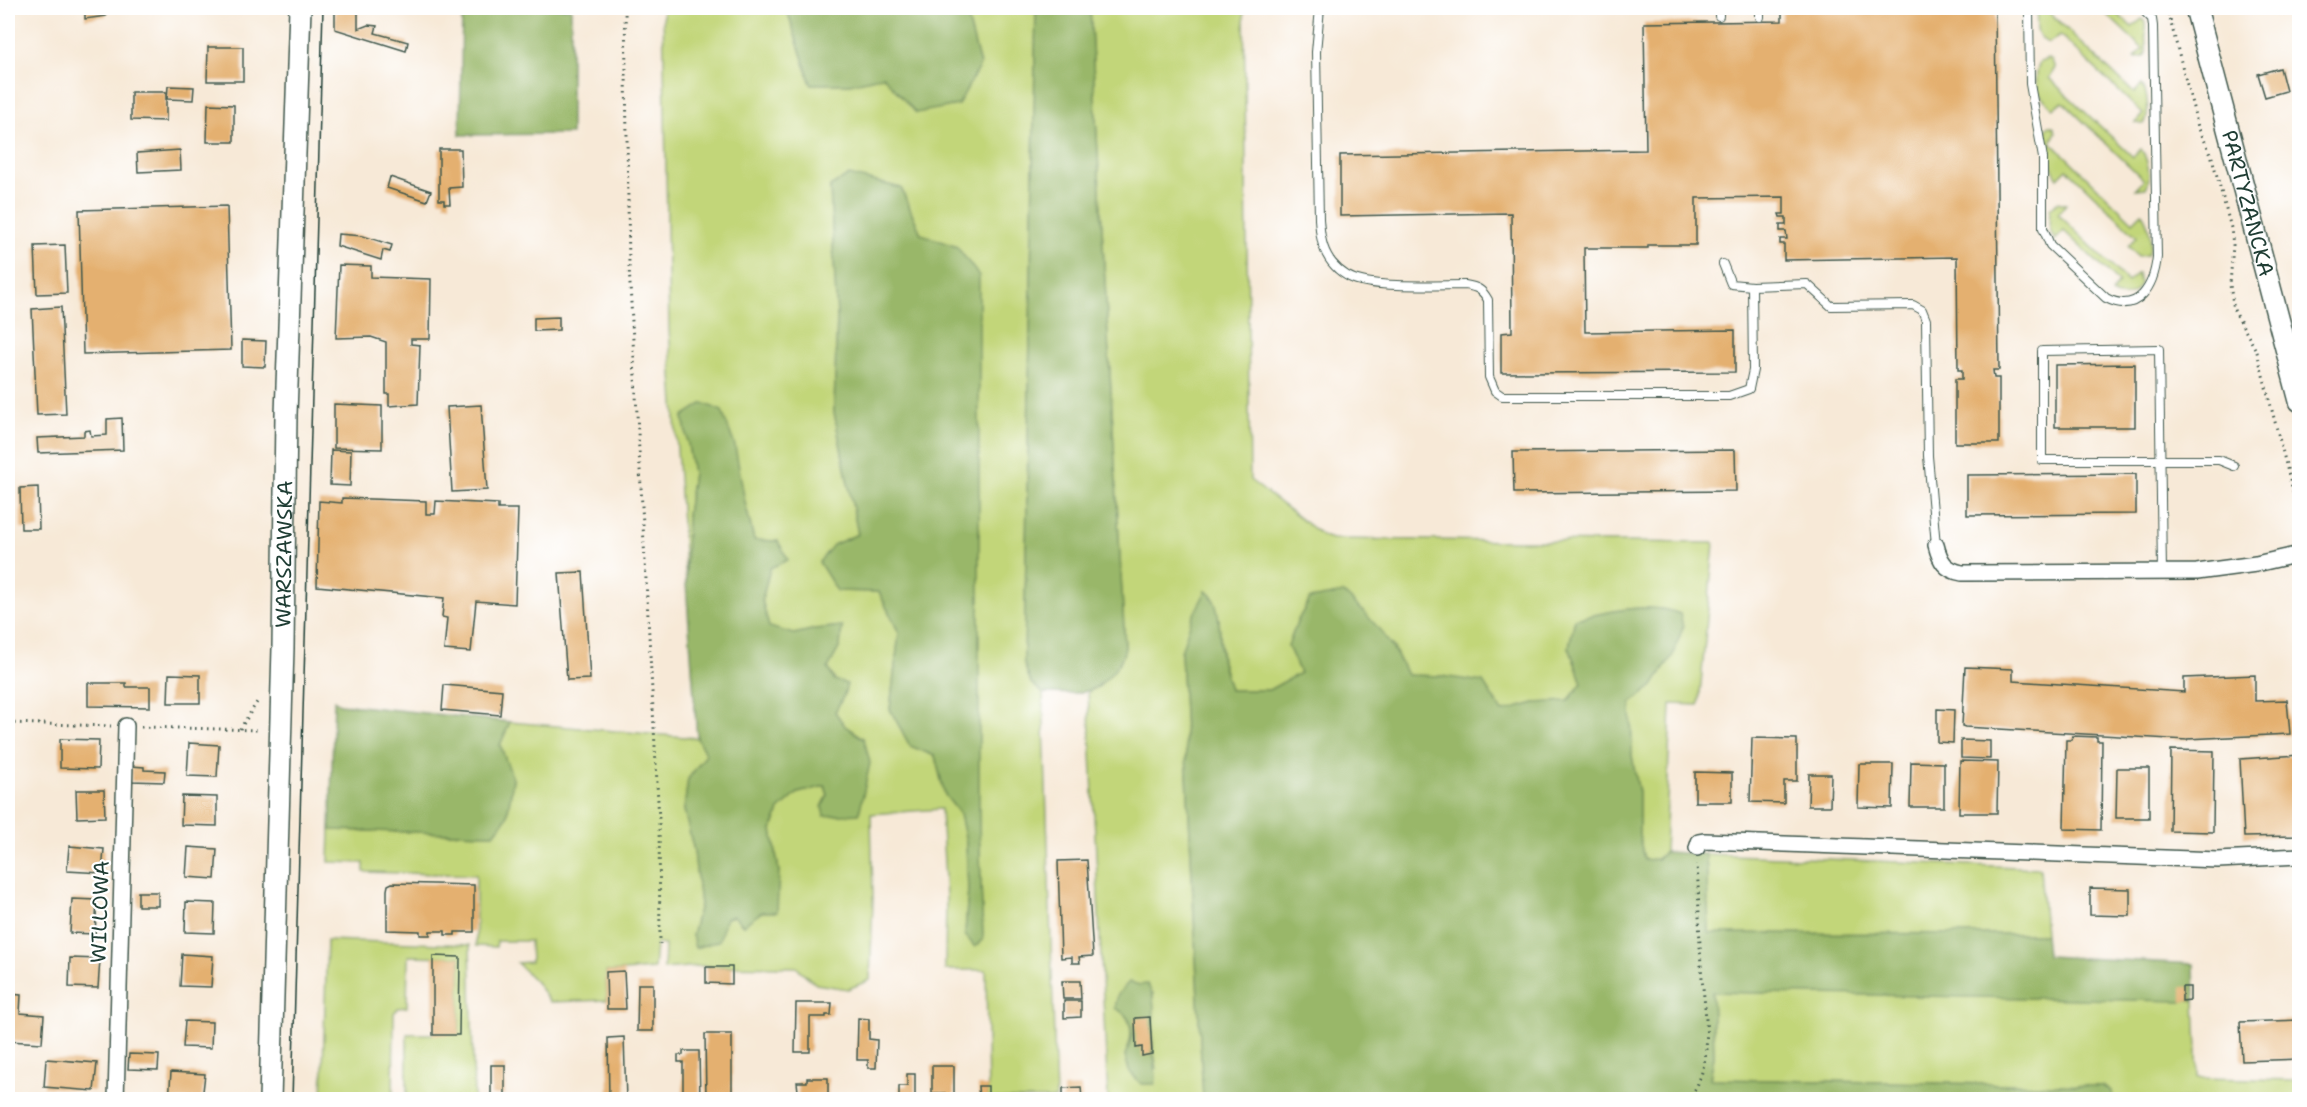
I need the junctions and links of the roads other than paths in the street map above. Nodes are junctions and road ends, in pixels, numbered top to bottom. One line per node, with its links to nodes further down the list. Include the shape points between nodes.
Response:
1 (300, 8): 20 (main road, WARSZAWSKA)
2 (1320, 8): 9 (lane, via 1316,52 1319,219 1327,256 1340,271 1370,283 1465,285 1484,292 1488,300 1489,377 1502,396 1729,396 1749,388 1753,370)
3 (1760, 8): 7 (lane)
4 (2029, 8): 5 (lane, via 2030,84 2042,149 2045,238 2106,298 2125,304 2149,287 2157,256 2153,26 2152,19)
5 (2141, 8)
6 (2196, 8): 10 (main road, PARTYZANCKA)
7 (1760, 17)
8 (1722, 264): 9 (lane, via 1731,284)
9 (1752, 286): 13 (lane, via 1807,284 1831,306 1913,304 1922,310 1926,320 1928,456)
10 (2300, 401)
11 (2161, 460): 11 (lane, via 2159,349 2042,351 2042,460); 12 (lane, via 2219,460); 15 (lane)
12 (2234, 466)
13 (1936, 545): 15 (street, via 1944,566 1962,573)
14 (2300, 554): 15 (street, via 2225,569)
15 (2162, 573)
16 (126, 726): 19 (street, WILLOWA)
17 (1697, 848): 18 (street, via 1705,841 2218,860)
18 (2300, 856)
19 (116, 1100)
20 (270, 1100)

